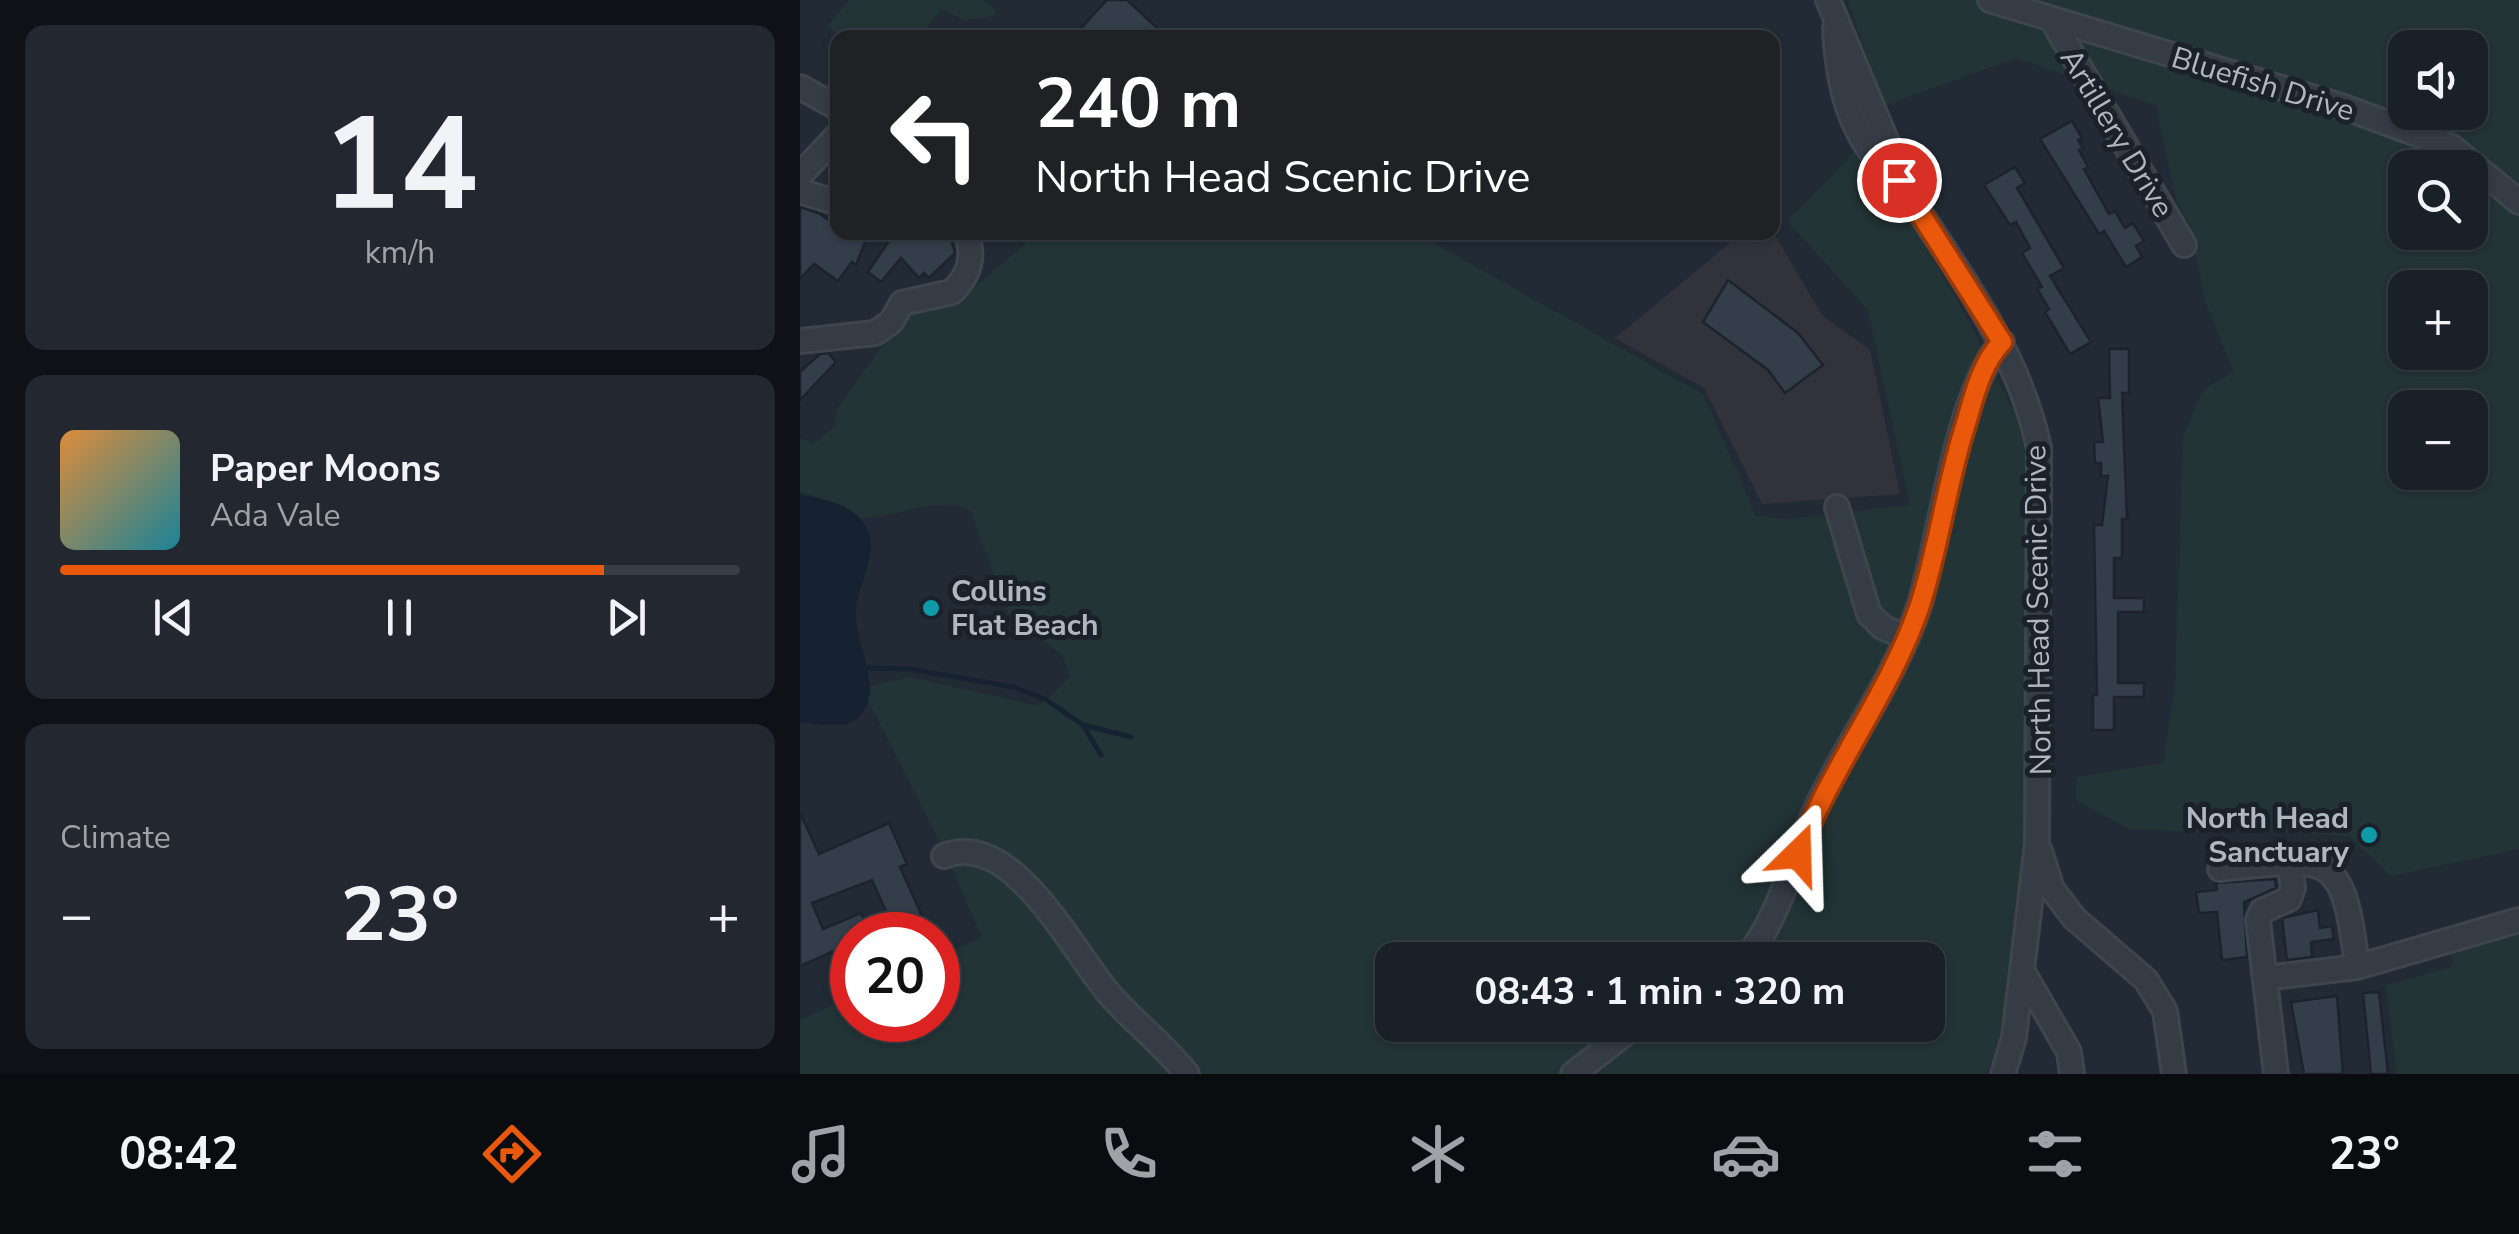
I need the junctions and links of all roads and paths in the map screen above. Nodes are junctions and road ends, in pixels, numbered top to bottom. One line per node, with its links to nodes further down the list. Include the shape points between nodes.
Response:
1 (1990, 0): 3 (street, Bluefish Drive)
2 (1831, 8): 14 (street, North Head Scenic Drive, via 1899,180)
3 (2052, 20): 10 (street, Bluefish Drive, via 2340,106 2452,147); 12 (street, Artillery Drive)
4 (800, 87): 5 (street)
5 (830, 104)
6 (830, 143): 7 (street)
7 (800, 175)
8 (800, 191): 9 (street)
9 (830, 200)
10 (2519, 202)
11 (968, 240): 13 (street, via 970,267 952,292 902,303 875,333)
12 (2184, 245)
13 (800, 341)
14 (2002, 342): 16 (street, via 1980,380 1919,606); 17 (street, North Head Scenic Drive, via 2040,448)
15 (1837, 507): 16 (street, via 1869,614)
16 (1905, 636): 22 (street, via 1812,816)
17 (2038, 844): 24 (street, North Head Scenic Drive); 31 (street, via 2052,889 2074,918 2146,980 2165,1011)
18 (944, 856): 27 (street, via 982,852 1033,891 1111,996)
19 (2289, 862): 20 (street); 23 (street, via 2322,868 2344,890); 25 (street, via 2289,899 2262,911 2258,920)
20 (2220, 869)
21 (2519, 920): 23 (street)
22 (1759, 942)
23 (2357, 967): 25 (street)
24 (2022, 969): 29 (street, North Head Scenic Drive); 30 (street, via 2069,1052)
25 (2265, 978): 32 (street)
26 (1614, 1042): 28 (street)
27 (1187, 1074)
28 (1573, 1074)
29 (2003, 1074)
30 (2072, 1074)
31 (2174, 1074)
32 (2276, 1074)

